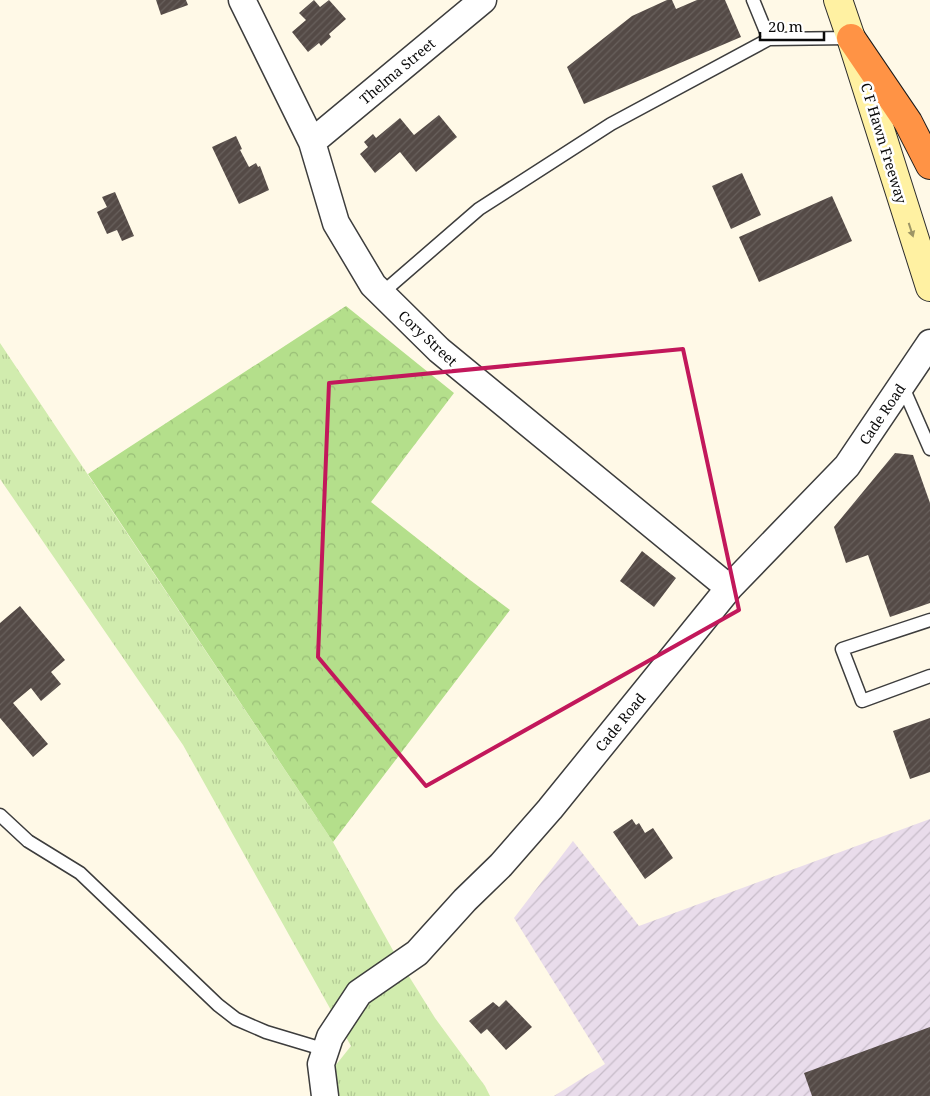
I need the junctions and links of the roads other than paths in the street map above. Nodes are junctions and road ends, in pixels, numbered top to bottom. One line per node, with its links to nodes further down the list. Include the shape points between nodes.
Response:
1 (242, 0): 7 (street, Cory Street)
2 (483, 0): 7 (street, Thelma Street)
3 (753, 0): 6 (lane)
4 (838, 0): 5 (main road, C F Hawn Freeway)
5 (851, 38): 6 (lane); 8 (highway, via 908,122); 9 (main road, C F Hawn Freeway, one-way to 9)
6 (769, 39): 10 (lane, via 611,124 479,209)
7 (312, 142): 10 (street, Cory Street, via 336,223 373,285)
8 (930, 164)
9 (930, 287)
10 (382, 293): 14 (street, Cory Street, via 439,350)
11 (930, 343): 12 (street, Cade Road)
12 (902, 385): 13 (lane); 14 (street, Cade Road, via 847,466)
13 (930, 449)
14 (729, 588): 18 (street, Cade Road, via 501,865 417,953 359,993 330,1037)
15 (930, 620): 16 (lane, via 842,649 862,701)
16 (930, 676)
17 (0, 815): 18 (lane, via 28,841 80,873 236,1019 266,1032)
18 (326, 1050): 19 (street, Cade Road, via 321,1064)
19 (325, 1096)

